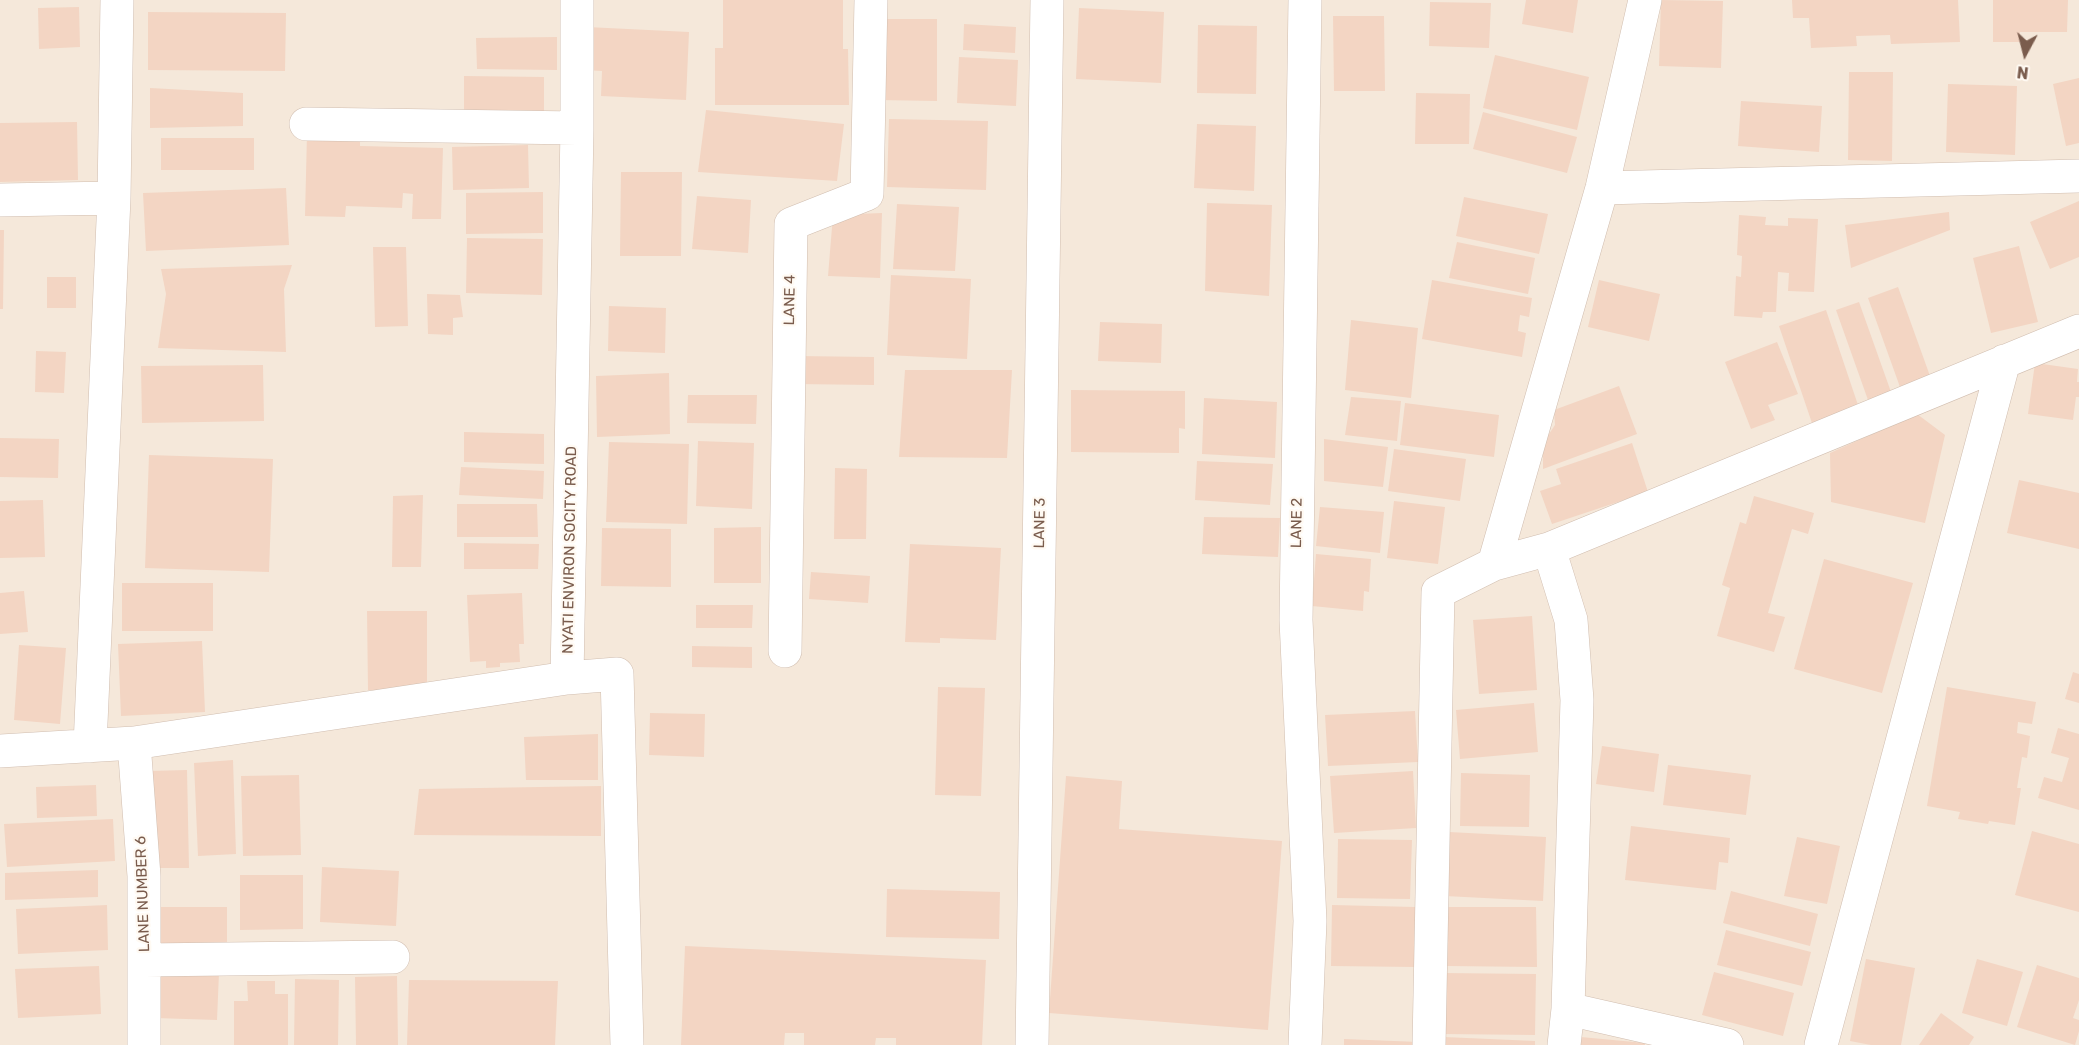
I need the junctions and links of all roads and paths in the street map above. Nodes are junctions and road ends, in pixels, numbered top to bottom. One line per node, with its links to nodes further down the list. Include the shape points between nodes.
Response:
1 (117, 0): 11 (street)
2 (577, 0): 8 (street, NYATI ENVIRON SOCITY ROAD)
3 (871, 0): 17 (street, LANE 4, via 867,194 791,224)
4 (1047, 0): 27 (street, LANE 3)
5 (1305, 0): 28 (street, LANE 2, via 1296,620 1310,921)
6 (1645, 0): 10 (street)
7 (306, 124): 8 (street)
8 (577, 128): 18 (street, NYATI ENVIRON SOCITY ROAD)
9 (2079, 176): 10 (street)
10 (1602, 188): 16 (street)
11 (114, 198): 12 (street); 20 (street)
12 (0, 200)
13 (2079, 331): 14 (street)
14 (2004, 361): 15 (street); 32 (street)
15 (1549, 549): 16 (street); 24 (street, via 1571,620 1577,700)
16 (1494, 564): 29 (street, via 1438,592)
17 (784, 651)
18 (567, 678): 19 (street); 26 (street, via 617,674)
19 (134, 743): 20 (street); 23 (street, LANE NUMBER 6, via 144,876)
20 (90, 746): 21 (street)
21 (0, 751)
22 (393, 957): 23 (street)
23 (145, 960): 25 (street, LANE NUMBER 6)
24 (1568, 1009): 30 (street); 31 (street)
25 (144, 1045)
26 (627, 1045)
27 (1032, 1045)
28 (1305, 1045)
29 (1429, 1045)
30 (1564, 1045)
31 (1727, 1045)
32 (1821, 1045)

